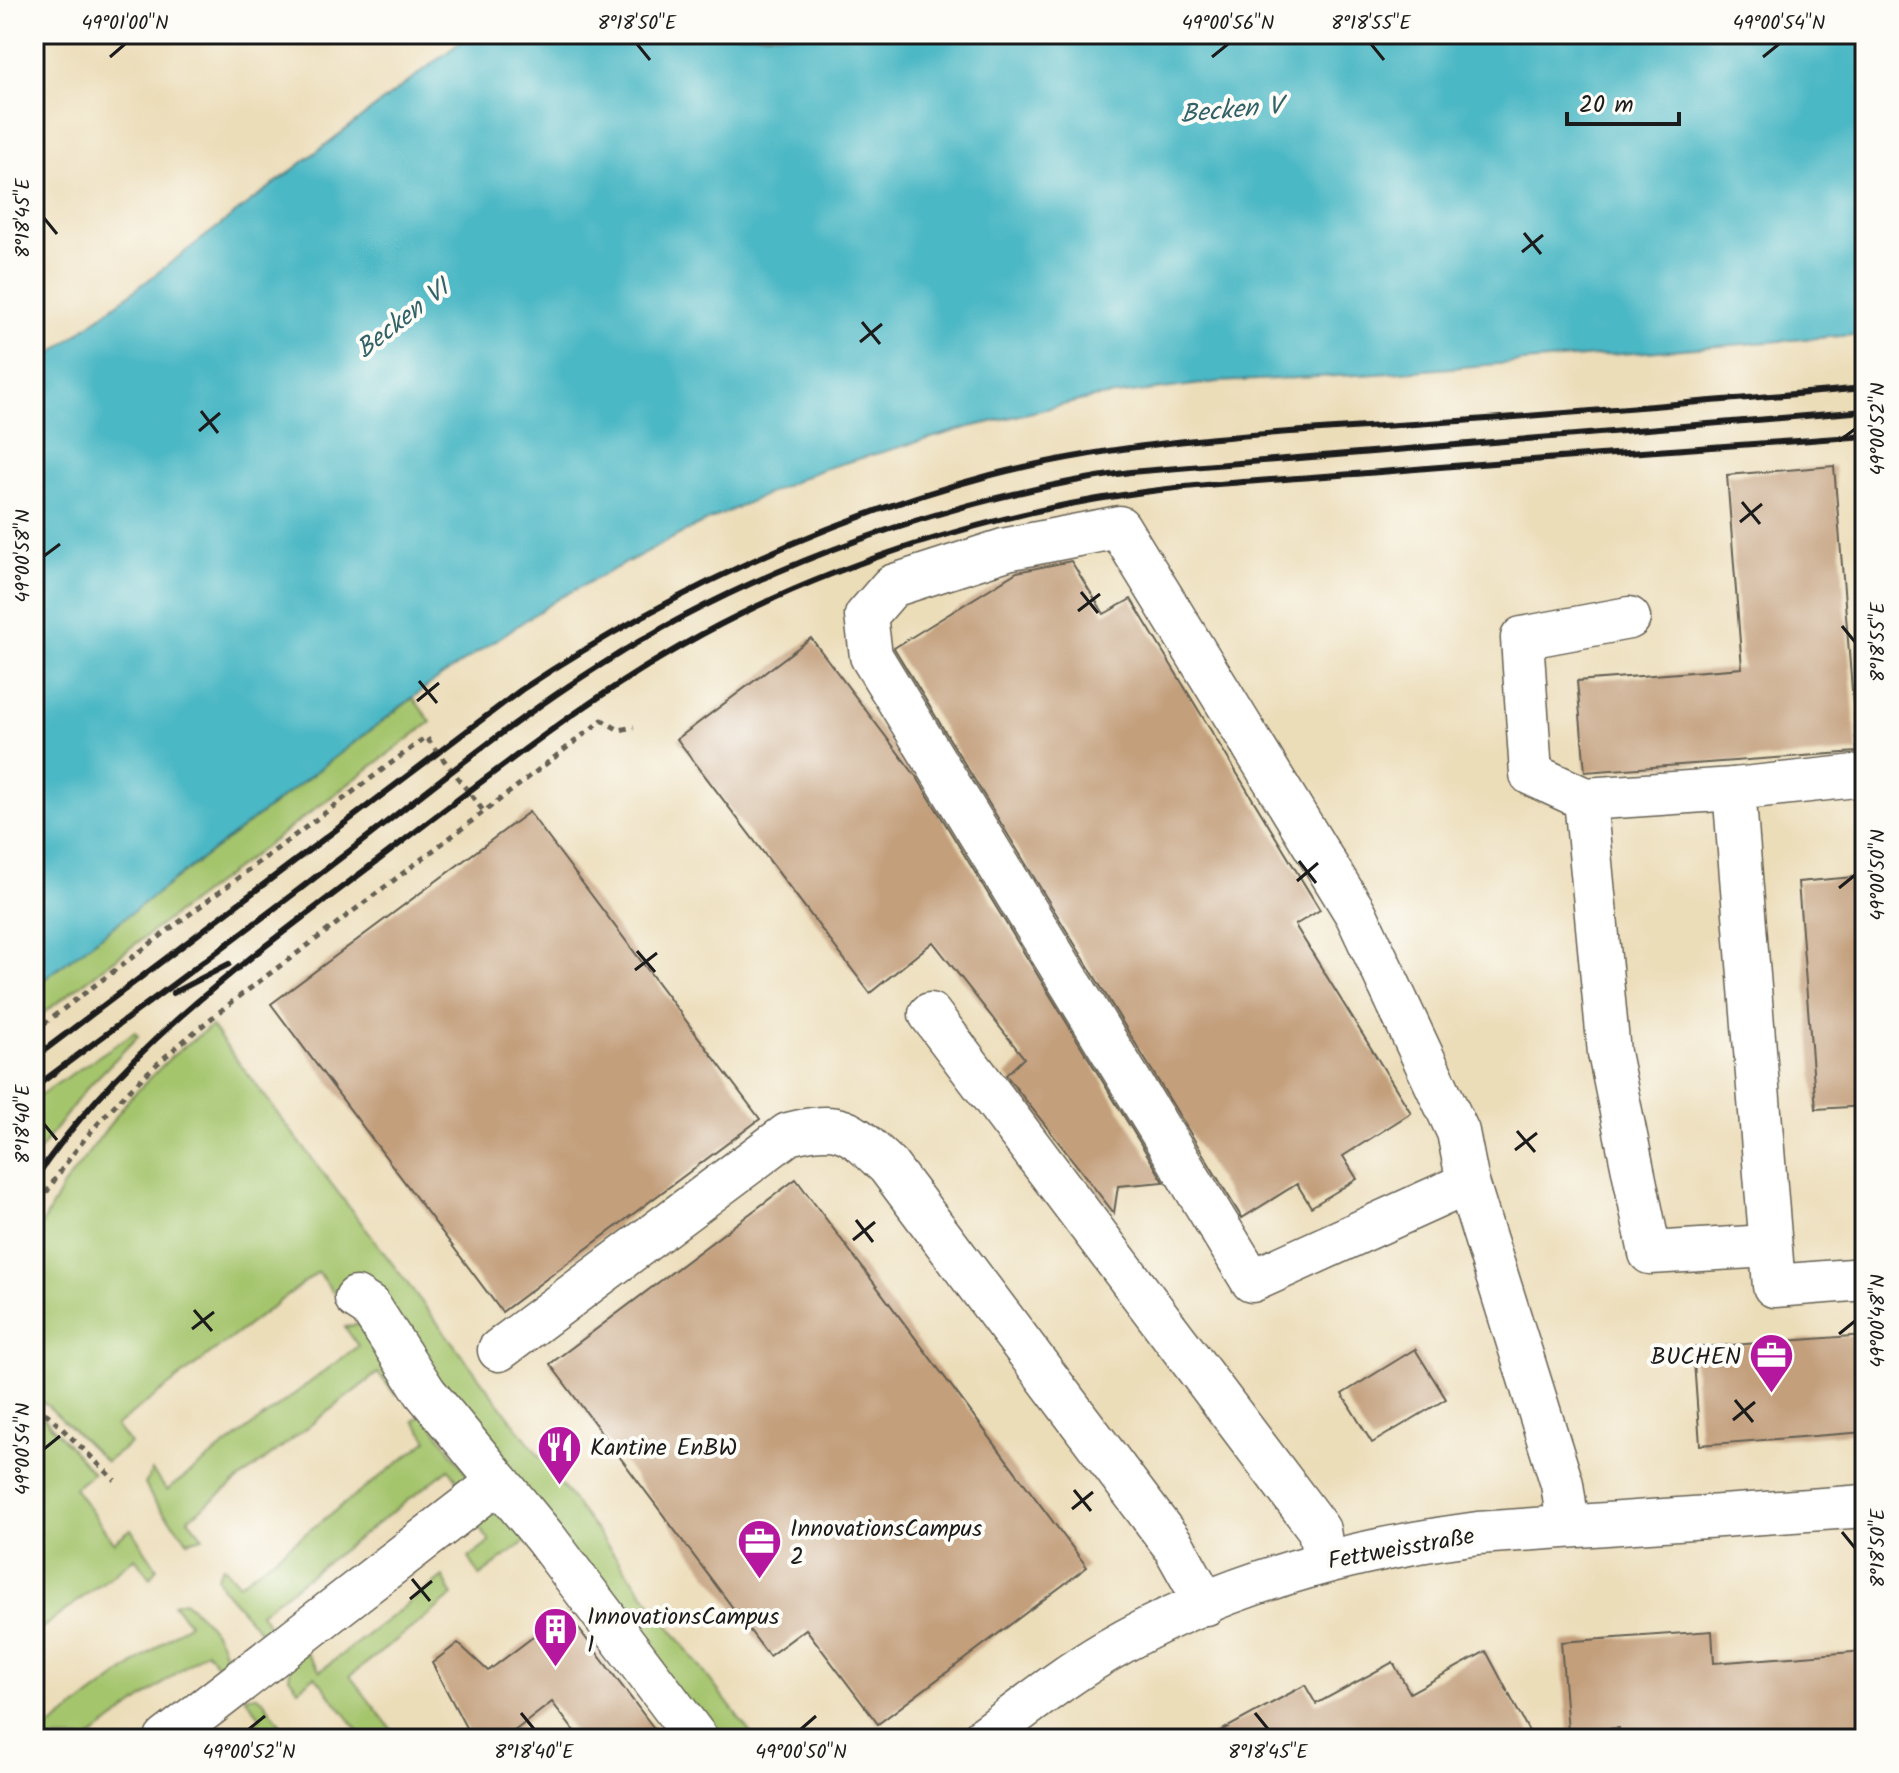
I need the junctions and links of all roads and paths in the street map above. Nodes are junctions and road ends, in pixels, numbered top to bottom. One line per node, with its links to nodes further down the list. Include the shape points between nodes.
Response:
1 (1629, 618): 5 (street, via 1522,638 1531,774)
2 (634, 727): 6 (path, via 619,730 602,720)
3 (1865, 775): 4 (street)
4 (1734, 789): 5 (street); 11 (street)
5 (1585, 799): 11 (street, via 1609,1053 1650,1253)
6 (485, 813): 8 (path, via 426,737); 10 (path, via 169,1051 85,1142)
7 (930, 1014): 20 (street, via 1319,1530)
8 (34, 1031)
9 (1468, 1183): 9 (street, via 1458,1132 1356,914 1119,527 1007,549 892,586 866,616 871,656 1252,1281); 19 (street, via 1562,1484)
10 (34, 1214)
11 (1768, 1246): 12 (street, via 1774,1286)
12 (1865, 1279)
13 (356, 1298): 17 (street, via 370,1307 425,1392)
14 (499, 1350): 21 (street, via 788,1134 818,1126 852,1132 888,1166 1163,1532)
15 (34, 1407): 16 (path)
16 (115, 1480)
17 (497, 1483): 22 (street); 23 (street, via 546,1539)
18 (1865, 1506): 19 (street, Fettweisstraße)
19 (1568, 1524): 20 (street, Fettweisstraße, via 1427,1539)
20 (1324, 1561): 21 (street, Fettweisstraße)
21 (1206, 1604): 24 (street, Fettweisstraße, via 1107,1651)
22 (166, 1739)
23 (697, 1739)
24 (982, 1739)

